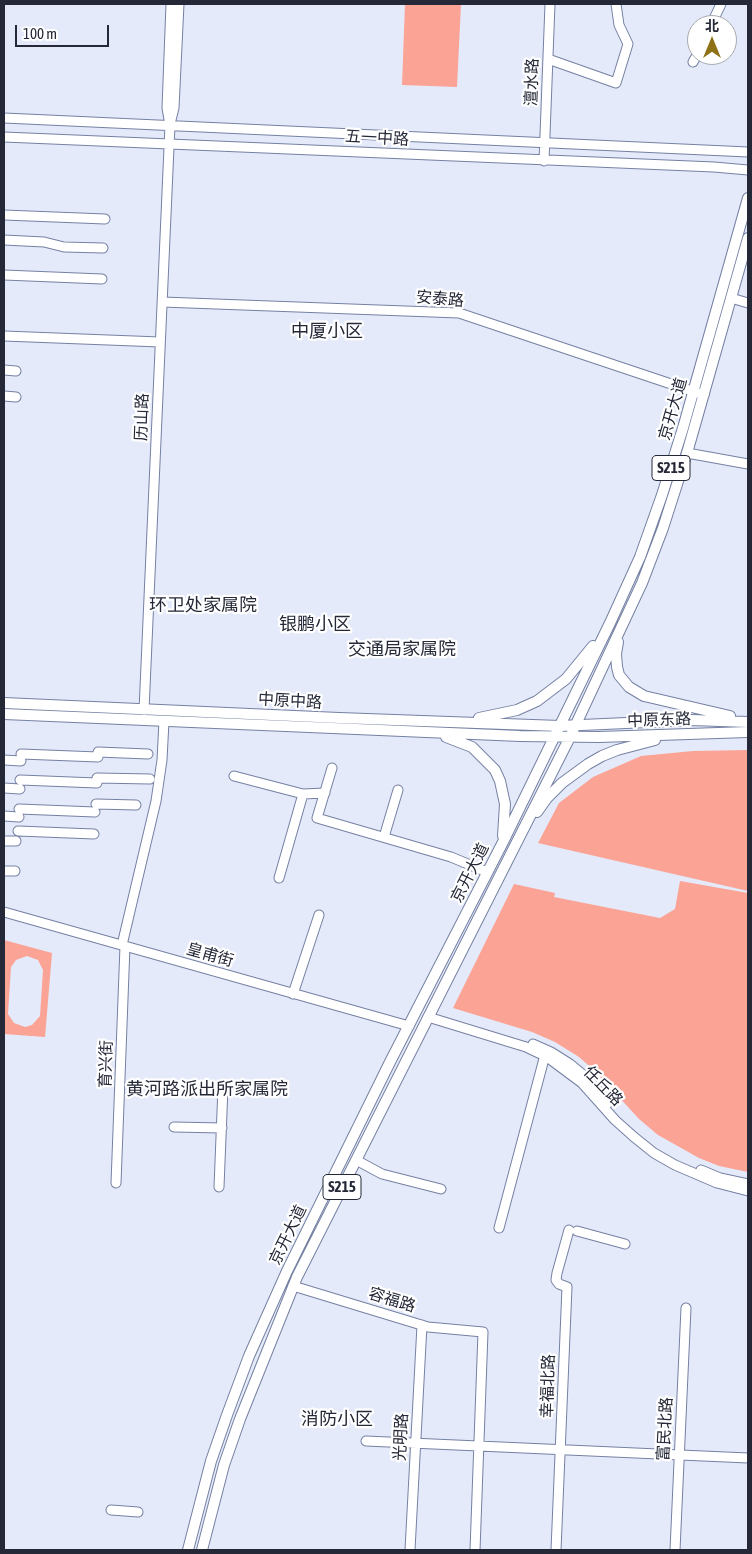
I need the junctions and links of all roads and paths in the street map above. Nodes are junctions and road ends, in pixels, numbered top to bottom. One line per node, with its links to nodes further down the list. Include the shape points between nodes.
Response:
1 (171, 4): 7 (street, 历山路, via 167,108)
2 (178, 4): 7 (street, 历山路, via 174,108)
3 (550, 4): 5 (street, 澶水路)
4 (616, 4): 5 (street, via 619,25 628,44 616,83)
5 (548, 59): 9 (street, 澶水路)
6 (4, 118): 7 (street, 五一中路)
7 (170, 126): 9 (street, 五一中路); 10 (street, 历山路)
8 (4, 137): 10 (street, 五一中路)
9 (545, 142): 11 (street, 五一中路); 12 (street, 澶水路)
10 (169, 144): 12 (street, 五一中路); 23 (street, 历山路)
11 (748, 152)
12 (544, 161): 13 (street, 五一中路)
13 (748, 170)
14 (748, 198): 29 (main road, 京开大道 / S215)
15 (4, 215): 16 (street)
16 (105, 219)
17 (748, 238): 22 (main road, 京开大道 / S215)
18 (4, 240): 19 (street, via 44,242 64,248)
19 (103, 248)
20 (4, 275): 21 (street)
21 (102, 279)
22 (731, 298): 24 (street); 29 (main road, 京开大道 / S215)
23 (162, 302): 26 (street, 历山路); 29 (street, 安泰路, via 459,313)
24 (748, 304)
25 (4, 336): 26 (street)
26 (160, 342): 37 (street, 历山路)
27 (4, 370): 28 (street)
28 (16, 371)
29 (698, 393): 32 (main road, 京开大道 / S215); 35 (main road, 京开大道 / S215, via 683,428 653,523)
30 (4, 396): 31 (street)
31 (16, 396)
32 (687, 453): 33 (street); 34 (main road, 京开大道 / S215, via 654,554)
33 (748, 464)
34 (629, 611): 40 (main road, via 616,654 619,675 629,687 644,696); 42 (main road, 京开大道 / S215)
35 (610, 623): 39 (main road, via 566,679 527,706 482,717); 43 (main road, 京开大道 / S215)
36 (4, 704): 37 (main road, 中原中路)
37 (144, 710): 39 (main road, 中原中路)
38 (4, 714): 41 (main road, 中原中路)
39 (421, 721): 43 (main road, 中原中路)
40 (748, 721): 42 (main road, 中原东路)
41 (164, 722): 44 (main road, 中原中路); 73 (street, 育兴街, via 156,800)
42 (576, 725): 43 (main road, 中原中路); 48 (main road, 京开大道 / S215)
43 (560, 726): 47 (main road, 京开大道 / S215)
44 (426, 732): 47 (main road, 中原中路); 66 (main road, via 472,747 495,770 505,804)
45 (748, 732): 46 (main road, 中原东路)
46 (682, 734): 48 (main road, 中原东路); 63 (main road, via 617,750 573,773 547,798)
47 (554, 737): 48 (main road, 中原中路); 66 (main road, 京开大道 / S215)
48 (570, 737): 63 (main road, 京开大道 / S215)
49 (148, 754): 50 (street)
50 (4, 760)
51 (332, 768): 56 (street)
52 (234, 776): 57 (street)
53 (150, 779): 54 (street, via 20,784)
54 (4, 788)
55 (398, 790): 62 (street)
56 (325, 793): 57 (street); 62 (street, via 317,818)
57 (302, 794): 70 (street)
58 (136, 805): 59 (street)
59 (4, 816)
60 (18, 831): 61 (street)
61 (94, 834)
62 (384, 837): 69 (street, via 451,857)
63 (517, 840): 75 (main road, 京开大道 / S215)
64 (4, 841): 65 (street)
65 (16, 841)
66 (503, 842): 69 (main road, 京开大道 / S215)
67 (4, 871): 68 (street)
68 (15, 872)
69 (487, 872): 76 (main road, 京开大道 / S215)
70 (279, 878)
71 (4, 912): 73 (street, 皇甫街)
72 (319, 915): 74 (street)
73 (123, 946): 74 (street, 皇甫街); 82 (street, 育兴街)
74 (293, 994): 76 (street, 皇甫街)
75 (429, 1015): 77 (street, 任丘路); 81 (main road, 京开大道 / S215); 83 (street, 任丘路, via 528,1042 551,1052 587,1078 637,1133 658,1148 704,1172)
76 (409, 1026): 100 (main road, 京开大道 / S215, via 306,1231 249,1356 211,1461)
77 (544, 1056): 86 (street, 任丘路, via 582,1082 615,1120 654,1152 716,1183); 87 (street)
78 (223, 1087): 80 (street)
79 (174, 1126): 80 (street)
80 (222, 1128): 84 (street)
81 (356, 1160): 85 (street, via 382,1174); 89 (main road, 京开大道 / S215)
82 (116, 1183)
83 (748, 1184)
84 (219, 1187)
85 (441, 1190)
86 (748, 1191)
87 (499, 1228)
88 (624, 1244): 95 (street, 幸福北路, via 573,1230 557,1273 556,1280 567,1287)
89 (293, 1286): 91 (street, 容福路); 101 (main road, 京开大道 / S215, via 224,1465)
90 (686, 1308): 96 (street, 富民北路)
91 (422, 1325): 93 (street, 光明路); 94 (street, 容福路, via 484,1332)
92 (366, 1441): 93 (street)
93 (415, 1443): 94 (street); 102 (street, 光明路)
94 (479, 1446): 95 (street); 103 (street)
95 (560, 1450): 96 (street); 104 (street, 幸福北路)
96 (679, 1455): 97 (street); 105 (street, 富民北路)
97 (748, 1458)
98 (111, 1510): 99 (street)
99 (138, 1512)
100 (188, 1550)
101 (202, 1550)
102 (410, 1550)
103 (475, 1550)
104 (556, 1550)
105 (674, 1550)

